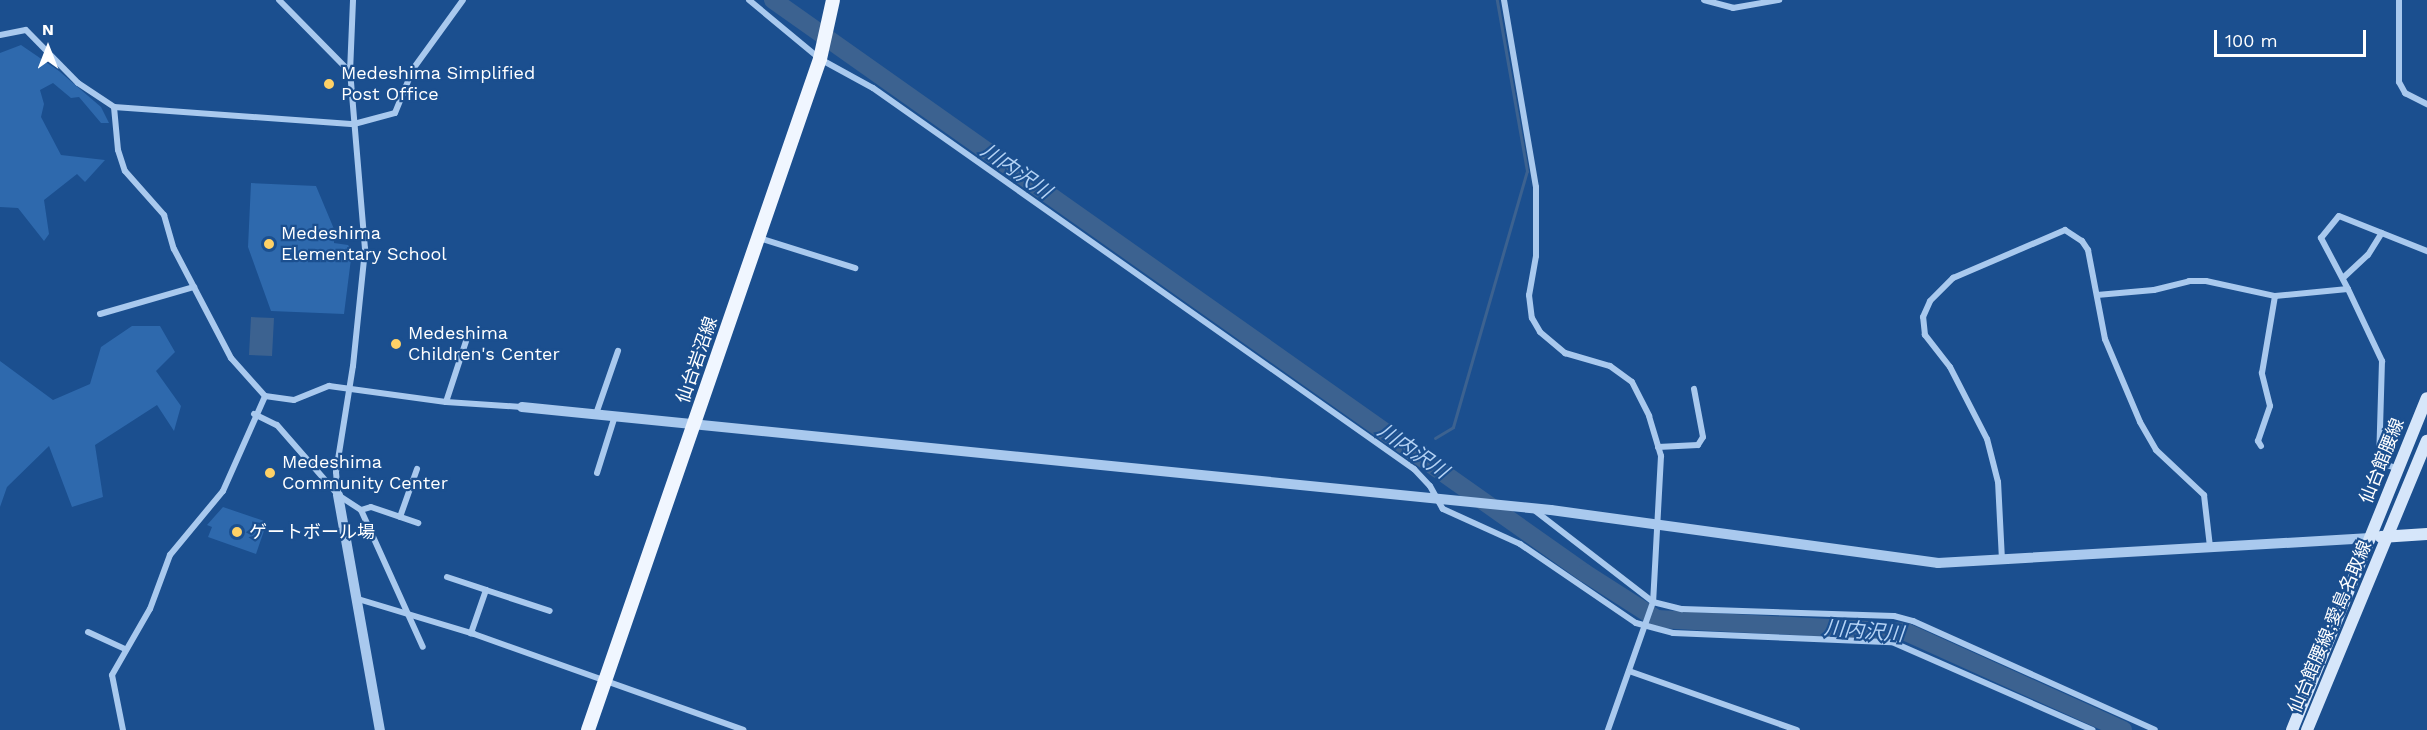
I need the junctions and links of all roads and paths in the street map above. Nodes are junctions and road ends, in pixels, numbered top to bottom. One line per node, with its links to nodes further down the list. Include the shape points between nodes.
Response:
1 (279, 0): 12 (street)
2 (353, 0): 12 (street)
3 (463, 0): 15 (street, via 413,69 395,113)
4 (749, 0): 11 (street)
5 (832, 0): 11 (main road, 仙台岩沼線)
6 (1504, 0): 40 (street, via 1536,187 1536,256 1529,295 1532,318 1540,332 1565,353 1610,366 1632,382)
7 (1704, 0): 8 (street, via 1733,8)
8 (1779, 0)
9 (2399, 0): 13 (street, via 2399,82 2405,93)
10 (0, 35): 14 (street, via 26,30 78,83)
11 (821, 55): 17 (main road, 仙台岩沼線); 45 (street, via 1414,469)
12 (350, 72): 15 (street)
13 (2427, 105)
14 (114, 107): 15 (street); 21 (street, via 118,150 126,171 164,215 174,249)
15 (354, 124): 28 (street, via 365,249)
16 (2382, 233): 18 (street); 20 (street, via 2368,255); 20 (street, via 2338,216 2320,238)
17 (758, 238): 19 (street); 37 (main road, 仙台岩沼線)
18 (2427, 251)
19 (855, 268)
20 (2343, 278): 22 (street)
21 (194, 287): 25 (street); 30 (street, via 231,358)
22 (2348, 289): 24 (street); 42 (street, via 2382,361 2379,462)
23 (2097, 295): 24 (street, via 2206,280); 54 (street, via 2105,339 2140,422 2156,450 2204,495); 55 (street, via 2088,250 2066,230 1968,269 1941,289 1925,309 1925,335 1950,367 1987,439 1998,482)
24 (2275, 296): 39 (street, via 2262,373 2270,405 2258,441)
25 (100, 314)
26 (470, 332): 32 (street)
27 (618, 351): 35 (street)
28 (349, 388): 30 (street, via 329,386 294,400); 32 (street); 44 (street, via 336,472)
29 (1694, 389): 40 (street, via 1703,437 1698,445)
30 (265, 396): 34 (street)
31 (2427, 398): 42 (main road, 仙台館腰線)
32 (446, 402): 33 (street)
33 (522, 407): 35 (street)
34 (254, 414): 44 (street, via 277,425); 66 (street, via 222,494 170,555 150,609)
35 (596, 414): 36 (street)
36 (616, 416): 37 (street); 43 (street)
37 (694, 423): 45 (street); 68 (main road, 仙台岩沼線)
38 (2427, 441): 52 (main road, 仙台館腰線)
39 (2261, 446)
40 (1658, 447): 50 (street)
41 (417, 469): 48 (street)
42 (2398, 470): 53 (main road, 仙台館腰線)
43 (597, 473)
44 (338, 495): 47 (street); 58 (street)
45 (1437, 499): 46 (street); 62 (street, via 1443,510 1510,538)
46 (1532, 508): 50 (street); 59 (street)
47 (361, 510): 48 (street, via 371,507); 61 (street)
48 (400, 517): 49 (street)
49 (418, 523)
50 (1658, 523): 55 (street, via 1904,560); 59 (street)
51 (2427, 534): 52 (main road)
52 (2387, 537): 53 (main road); 78 (main road, 仙台館腰線;愛島名取線)
53 (2370, 538): 54 (street); 77 (main road, 仙台館腰線;愛島名取線)
54 (2210, 547): 55 (street)
55 (2002, 562)
56 (447, 577): 57 (street)
57 (486, 590): 60 (street); 64 (street)
58 (358, 599): 61 (street); 70 (street)
59 (1653, 604): 62 (street); 76 (street, via 1682,609 1904,618)
60 (550, 611)
61 (408, 614): 64 (street); 65 (street)
62 (1645, 623): 67 (street); 75 (street, via 1673,633 1892,642)
63 (88, 632): 66 (street)
64 (471, 633): 68 (street)
65 (423, 647)
66 (126, 649): 69 (street, via 111,679)
67 (1629, 672): 73 (street); 74 (street)
68 (605, 681): 71 (main road, 仙台岩沼線); 72 (street)
69 (123, 730)
70 (380, 730)
71 (588, 730)
72 (743, 730)
73 (1608, 730)
74 (1797, 730)
75 (2091, 730)
76 (2155, 730)
77 (2292, 730)
78 (2307, 730)

